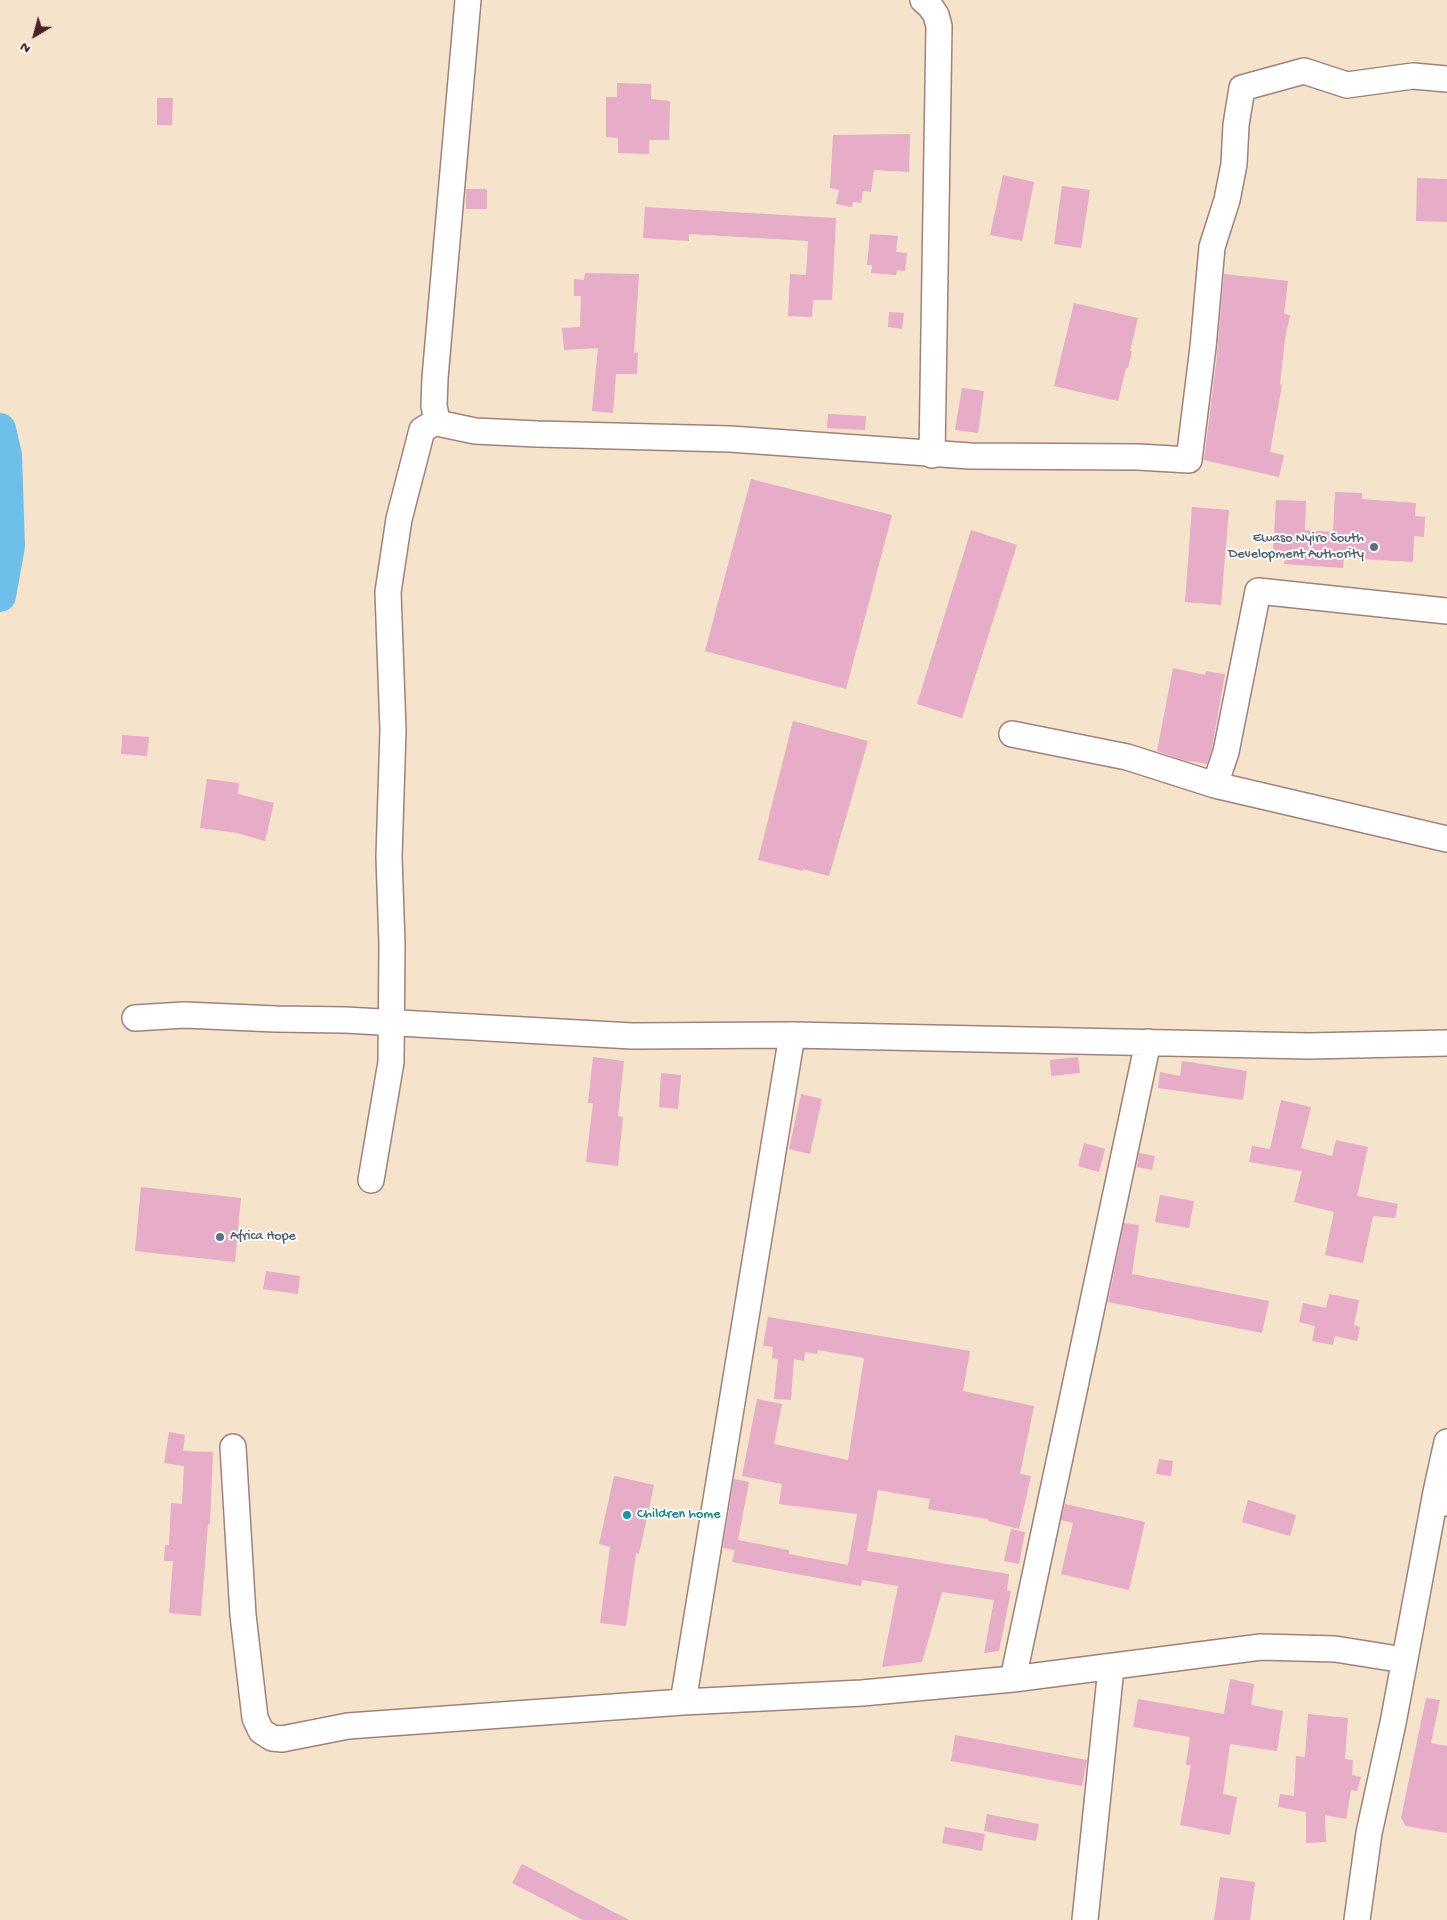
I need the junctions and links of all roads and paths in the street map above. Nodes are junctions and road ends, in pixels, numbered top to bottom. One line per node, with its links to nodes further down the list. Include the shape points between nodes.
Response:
1 (468, 0): 4 (street, via 435,378)
2 (923, 0): 5 (street, via 936,15 939,26)
3 (1447, 79): 5 (street, via 1413,76 1347,84 1304,71 1242,88 1234,164 1212,248 1189,460)
4 (437, 420): 5 (street, via 447,426 475,431 730,439); 11 (street, via 422,430 398,519 388,592 393,730 390,857)
5 (932, 455)
6 (1447, 611): 8 (street, via 1258,591 1226,752)
7 (1012, 734): 8 (street, via 1127,757)
8 (1214, 785): 9 (street)
9 (1447, 839)
10 (135, 1018): 11 (street, via 184,1015)
11 (392, 1024): 12 (street, via 632,1036); 15 (street, via 391,1062)
12 (792, 1035): 13 (street); 22 (street)
13 (1148, 1042): 14 (street, via 1309,1046); 21 (street)
14 (1447, 1043)
15 (371, 1180)
16 (1447, 1442): 18 (street)
17 (234, 1447): 22 (street, via 243,1615 255,1718 266,1735 282,1739 348,1726)
18 (1442, 1497): 19 (street)
19 (1404, 1660): 20 (street, via 1335,1648 1261,1647); 24 (street, via 1368,1832)
20 (1110, 1668): 21 (street); 23 (street)
21 (1013, 1679): 22 (street, via 862,1693)
22 (683, 1702)
23 (1085, 1920)
24 (1357, 1920)

